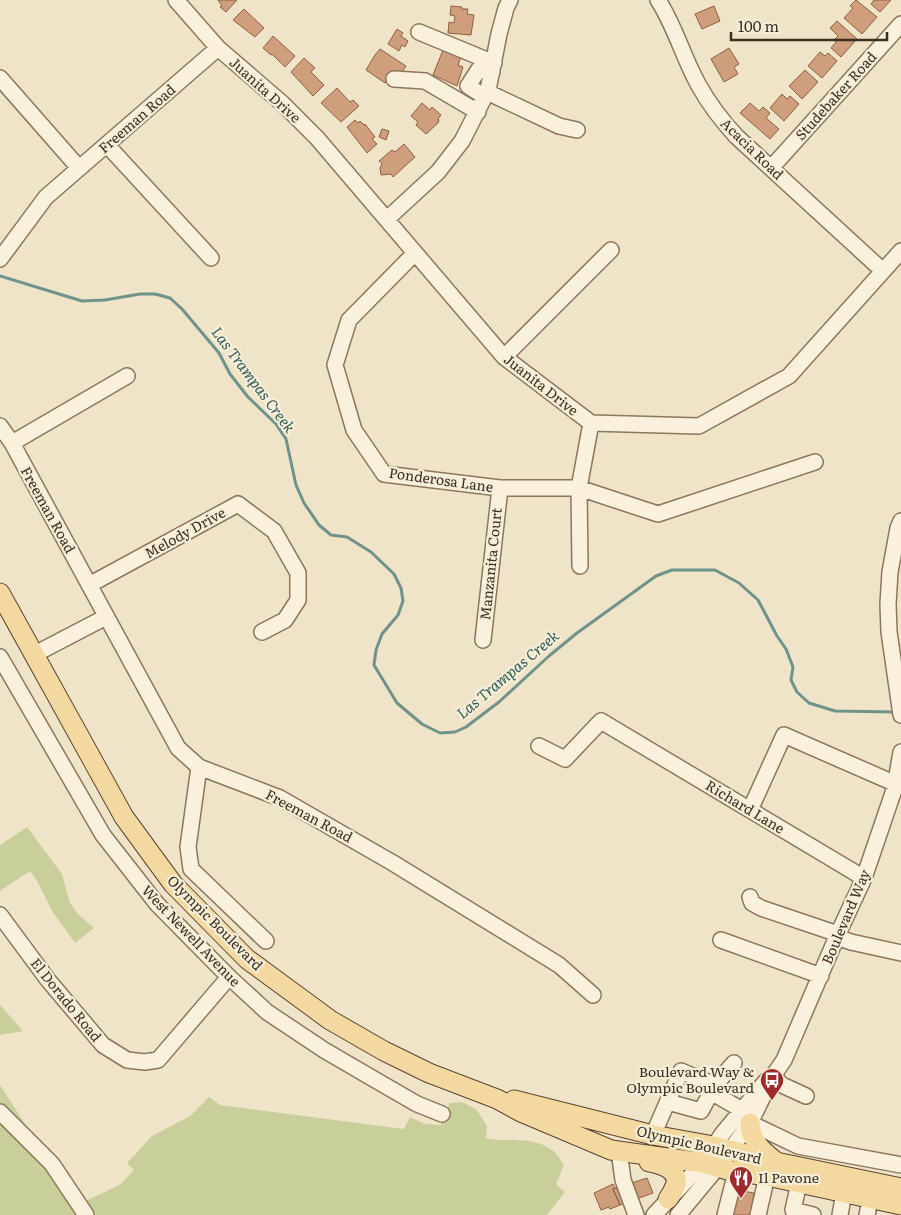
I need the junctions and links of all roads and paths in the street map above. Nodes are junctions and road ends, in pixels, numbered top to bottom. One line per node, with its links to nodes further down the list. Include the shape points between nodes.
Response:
1 (176, 0): 6 (street, Juanita Drive)
2 (510, 0): 7 (street)
3 (658, 0): 15 (street, Acacia Road, via 713,109 737,138)
4 (901, 24): 15 (street, Studebaker Road)
5 (419, 32): 7 (street)
6 (218, 48): 13 (street, Freeman Road); 16 (street, Juanita Drive, via 317,138)
7 (493, 67): 10 (street); 10 (street, via 480,70 468,86)
8 (0, 78): 14 (street)
9 (394, 79): 11 (street, via 425,80)
10 (486, 95): 11 (street); 12 (street, via 558,126)
11 (478, 112): 16 (street, via 462,141 438,172)
12 (578, 130)
13 (107, 145): 14 (street, Freeman Road); 21 (street)
14 (79, 168): 20 (street, Freeman Road, via 46,197)
15 (771, 168): 22 (street, Acacia Road)
16 (386, 219): 19 (street, Juanita Drive)
17 (612, 250): 23 (street)
18 (901, 251): 22 (street, Juanita Drive)
19 (415, 253): 23 (street, Juanita Drive); 29 (street, Ponderosa Lane, via 349,320 335,365 354,430 384,474)
20 (3, 255)
21 (211, 258)
22 (883, 271): 25 (street, Juanita Drive, via 789,376 699,426)
23 (504, 357): 25 (street, Juanita Drive)
24 (128, 376): 27 (street)
25 (591, 423): 30 (street)
26 (0, 426): 27 (street, Freeman Road)
27 (12, 443): 33 (street, Freeman Road)
28 (815, 462): 30 (street, Ponderosa Lane, via 658,514)
29 (500, 488): 30 (street, Ponderosa Lane); 37 (street, Manzanita Court)
30 (579, 488): 32 (street)
31 (901, 521): 40 (street, via 890,572 888,604 889,632)
32 (580, 566)
33 (89, 585): 35 (street, Freeman Road); 36 (street, Melody Drive, via 238,504 274,531 298,573 298,600 285,620)
34 (0, 593): 38 (main road, Olympic Boulevard)
35 (106, 617): 38 (street); 45 (street, Freeman Road, via 178,748)
36 (262, 632)
37 (483, 640)
38 (35, 654): 63 (main road, Olympic Boulevard, via 124,817 173,884 247,959 330,1020 384,1051 429,1074)
39 (0, 657): 41 (street, West Newell Avenue)
40 (898, 671): 42 (street)
41 (4, 675): 57 (street, West Newell Avenue, via 103,835 157,904)
42 (901, 715)
43 (539, 746): 48 (street, Richard Lane, via 565,759 602,721)
44 (901, 752): 46 (street, Boulevard Way)
45 (199, 767): 54 (street, via 188,847 192,869); 58 (street, Freeman Road, via 280,798 384,858 559,965)
46 (896, 784): 47 (street, Boulevard Way); 48 (street, via 784,735)
47 (895, 806): 49 (street, Boulevard Way)
48 (750, 810): 49 (street, Richard Lane)
49 (864, 878): 52 (street, Boulevard Way)
50 (750, 897): 52 (street, via 752,903 761,908)
51 (0, 915): 57 (street, El Dorado Road, via 48,980 103,1045 126,1060 158,1060)
52 (838, 935): 55 (street, via 851,942); 56 (street, Boulevard Way)
53 (721, 940): 56 (street)
54 (266, 941)
55 (901, 953)
56 (821, 976): 60 (street, Boulevard Way, via 784,1060)
57 (229, 977): 65 (street, West Newell Avenue, via 267,1012 324,1050 417,1104)
58 (593, 995)
59 (734, 1063): 61 (street)
60 (773, 1076): 62 (street, via 782,1085); 66 (street, Boulevard Way)
61 (713, 1088): 64 (street, via 701,1111); 64 (street, via 681,1071); 66 (street)
62 (806, 1096)
63 (497, 1098): 68 (main road, Olympic Boulevard, via 520,1100); 70 (main road, Olympic Boulevard, via 521,1112 611,1150)
64 (668, 1102): 68 (street)
65 (442, 1114)
66 (746, 1116): 69 (street, Boulevard Way); 72 (street, via 798,1146); 73 (main road, via 752,1136)
67 (2, 1117): 80 (street, via 52,1164)
68 (653, 1135): 69 (main road, Olympic Boulevard)
69 (721, 1149): 71 (street, Boulevard Way); 73 (main road, Olympic Boulevard)
70 (624, 1152): 71 (main road, Olympic Boulevard); 79 (main road, via 666,1166 673,1173 676,1182); 81 (street, via 623,1180)
71 (710, 1165): 74 (main road, Olympic Boulevard); 79 (street, Boulevard Way)
72 (901, 1165)
73 (772, 1169): 74 (main road, Olympic Boulevard); 75 (main road, Olympic Boulevard); 76 (main road, Olympic Boulevard); 84 (street)
74 (736, 1172): 83 (street)
75 (800, 1183): 77 (main road, Olympic Boulevard); 85 (street, via 794,1210)
76 (901, 1188)
77 (844, 1193): 78 (main road, Olympic Boulevard); 86 (street)
78 (901, 1205)
79 (673, 1207): 82 (street, Boulevard Way)
80 (86, 1215)
81 (636, 1215)
82 (654, 1215)
83 (725, 1215)
84 (758, 1215)
85 (813, 1215)
86 (840, 1215)

